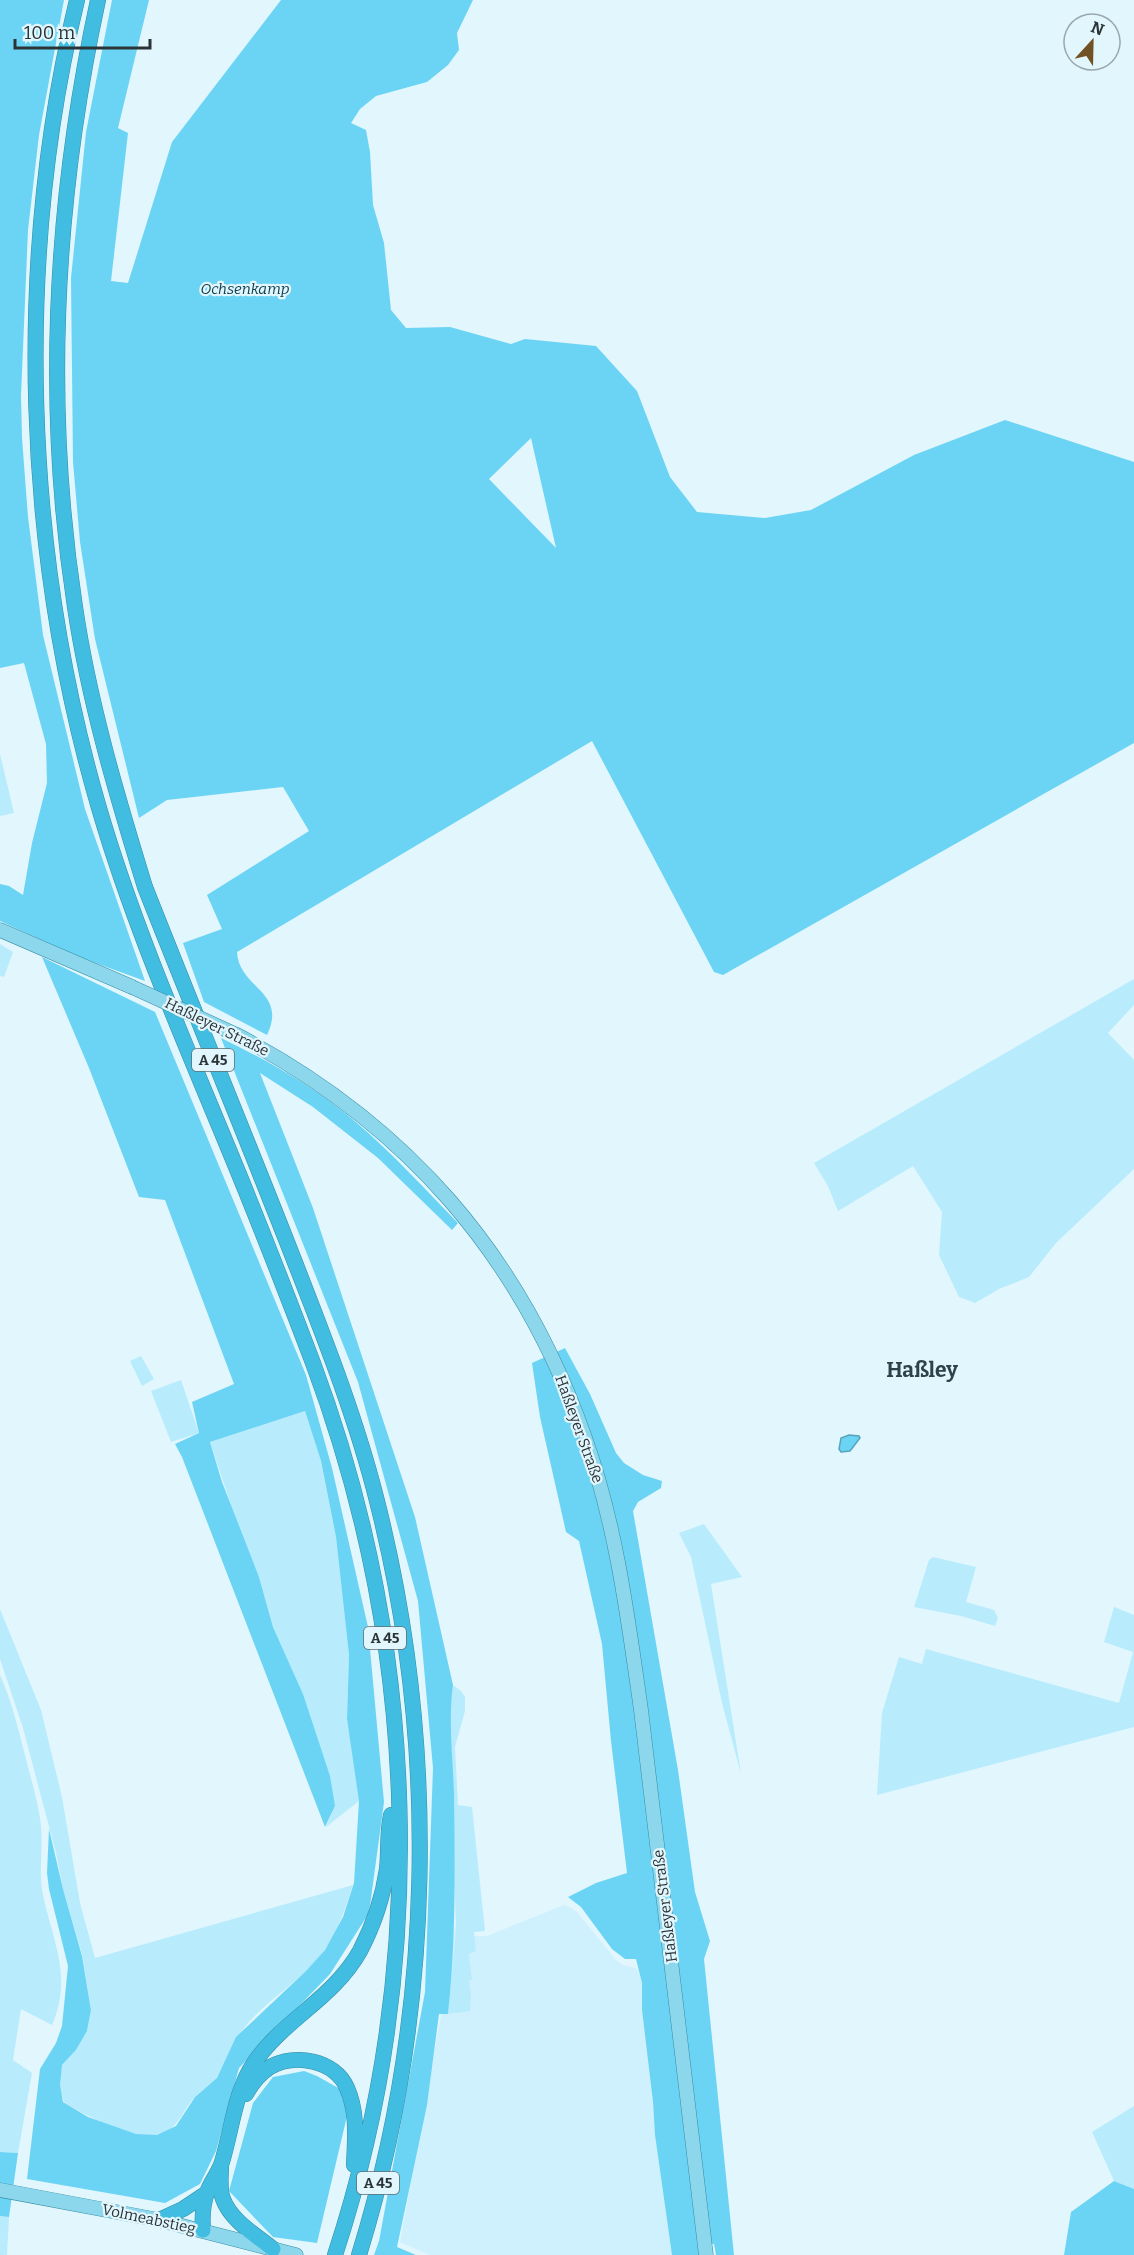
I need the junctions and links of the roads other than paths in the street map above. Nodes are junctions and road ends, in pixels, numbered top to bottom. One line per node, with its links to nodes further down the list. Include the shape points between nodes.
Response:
1 (77, 0): 4 (highway, A 45, via 55,115 38,283 40,468 64,660 99,805 124,885 315,1369 352,1486 384,1632)
2 (98, 0): 17 (highway, A 45, via 76,118 58,282 60,468 75,608 99,724 145,887 333,1361 376,1497 404,1628 419,1784 420,1869 413,1980 394,2110)
3 (0, 930): 15 (main road, Haßleyer Straße, bridge, via 237,1035 355,1108 408,1155 466,1218 507,1275 537,1328 585,1437 604,1503 630,1629)
4 (400, 1792): 5 (highway, via 390,1817 387,1869 369,1932 337,1983 255,2062 240,2090); 9 (highway, A 45, via 394,1977 375,2108)
5 (237, 2107): 6 (highway); 9 (highway, via 253,2082 281,2062 308,2060 334,2072 346,2085 355,2110)
6 (221, 2165): 8 (highway); 10 (highway)
7 (0, 2190): 11 (main road, Volmeabstieg)
8 (207, 2193): 11 (highway); 12 (highway)
9 (353, 2194): 14 (highway, A 45)
10 (222, 2197): 12 (highway, via 216,2215); 13 (highway, via 234,2218)
11 (159, 2220): 12 (main road, Volmeabstieg)
12 (203, 2230): 13 (main road, Volmeabstieg)
13 (273, 2249): 16 (main road, Volmeabstieg)
14 (335, 2253)
15 (707, 2253)
16 (296, 2255)
17 (359, 2255)

